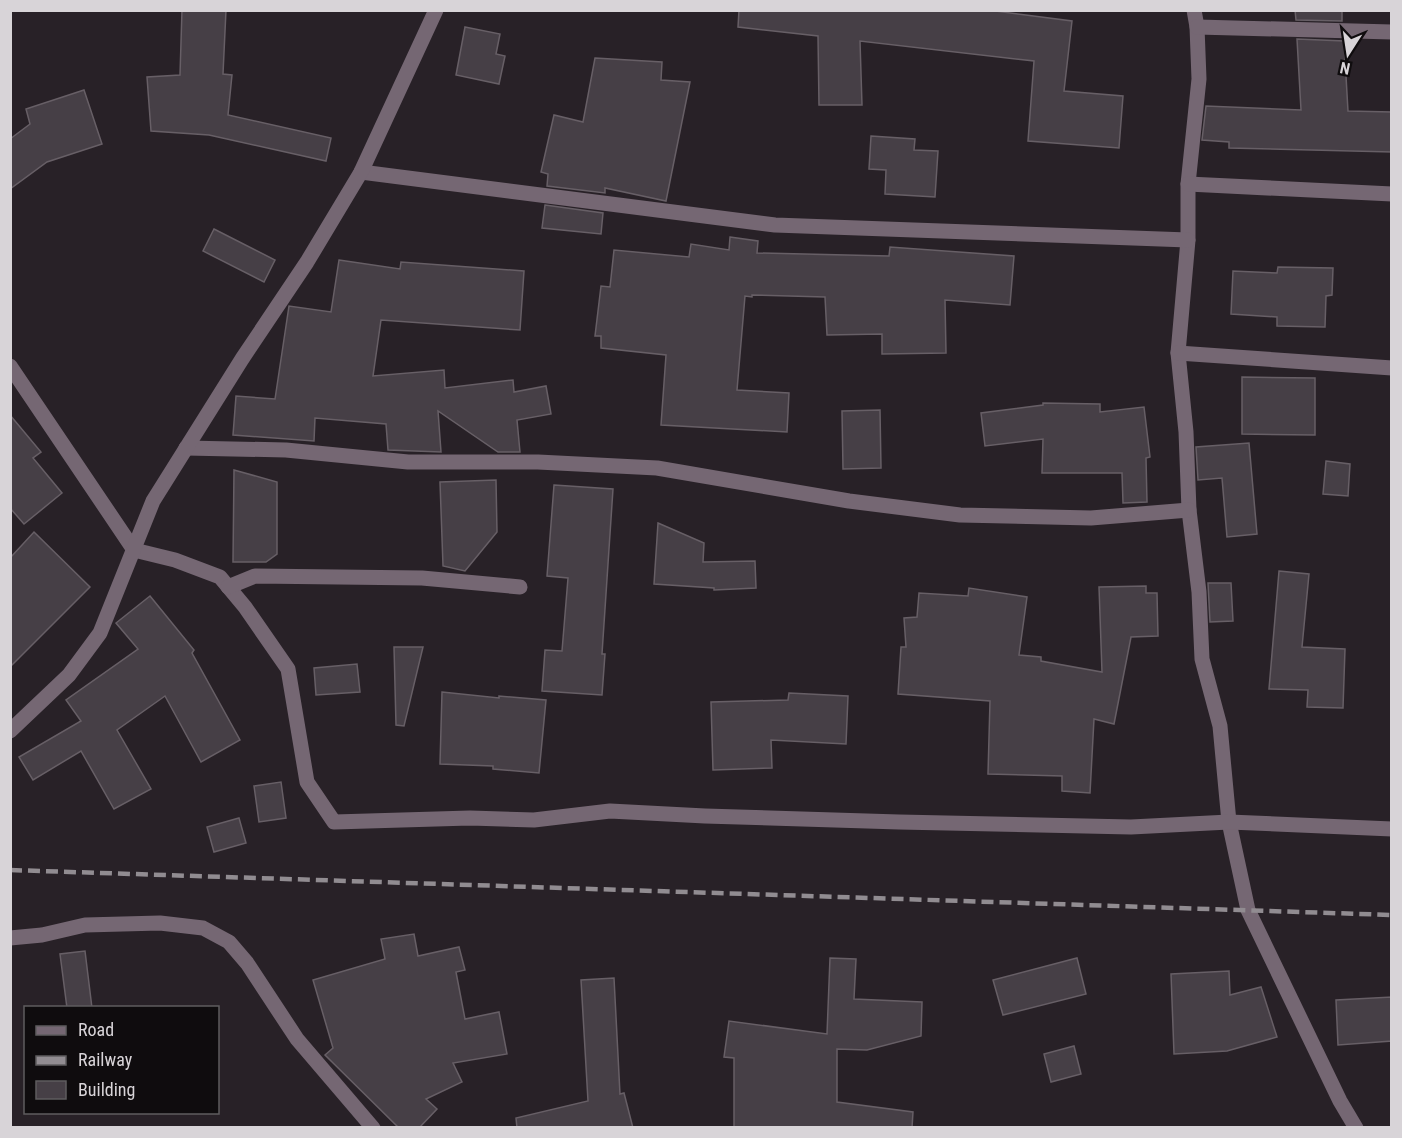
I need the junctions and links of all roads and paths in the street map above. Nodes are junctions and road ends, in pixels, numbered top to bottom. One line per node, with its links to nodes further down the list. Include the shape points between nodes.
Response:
1 (436, 10): 5 (street)
2 (1194, 10): 3 (street)
3 (1197, 27): 4 (street); 6 (street, via 1199,80)
4 (1392, 33)
5 (361, 172): 8 (street, via 775,225); 12 (street)
6 (1188, 184): 7 (street); 8 (street)
7 (1392, 194)
8 (1188, 240): 9 (street)
9 (1178, 353): 11 (street); 13 (street)
10 (10, 366): 14 (street)
11 (1392, 368)
12 (186, 448): 13 (street, via 286,450 408,462 538,462 657,468 849,501 960,515 1091,518); 14 (street, via 153,501)
13 (1189, 510): 18 (street, via 1200,592 1202,659 1220,726)
14 (134, 550): 15 (street, via 176,560 220,577); 17 (street, via 100,633 69,675)
15 (228, 587): 16 (street, via 255,576 422,578); 18 (street, via 288,669 307,782 334,822 534,820 610,811 899,822 1131,826)
16 (520, 587)
17 (10, 731)
18 (1229, 822): 19 (street); 22 (street, via 1248,910)
19 (1392, 829)
20 (10, 938): 21 (street, via 85,925 160,923 203,928 229,942 247,963 297,1039)
21 (373, 1128)
22 (1356, 1128)

